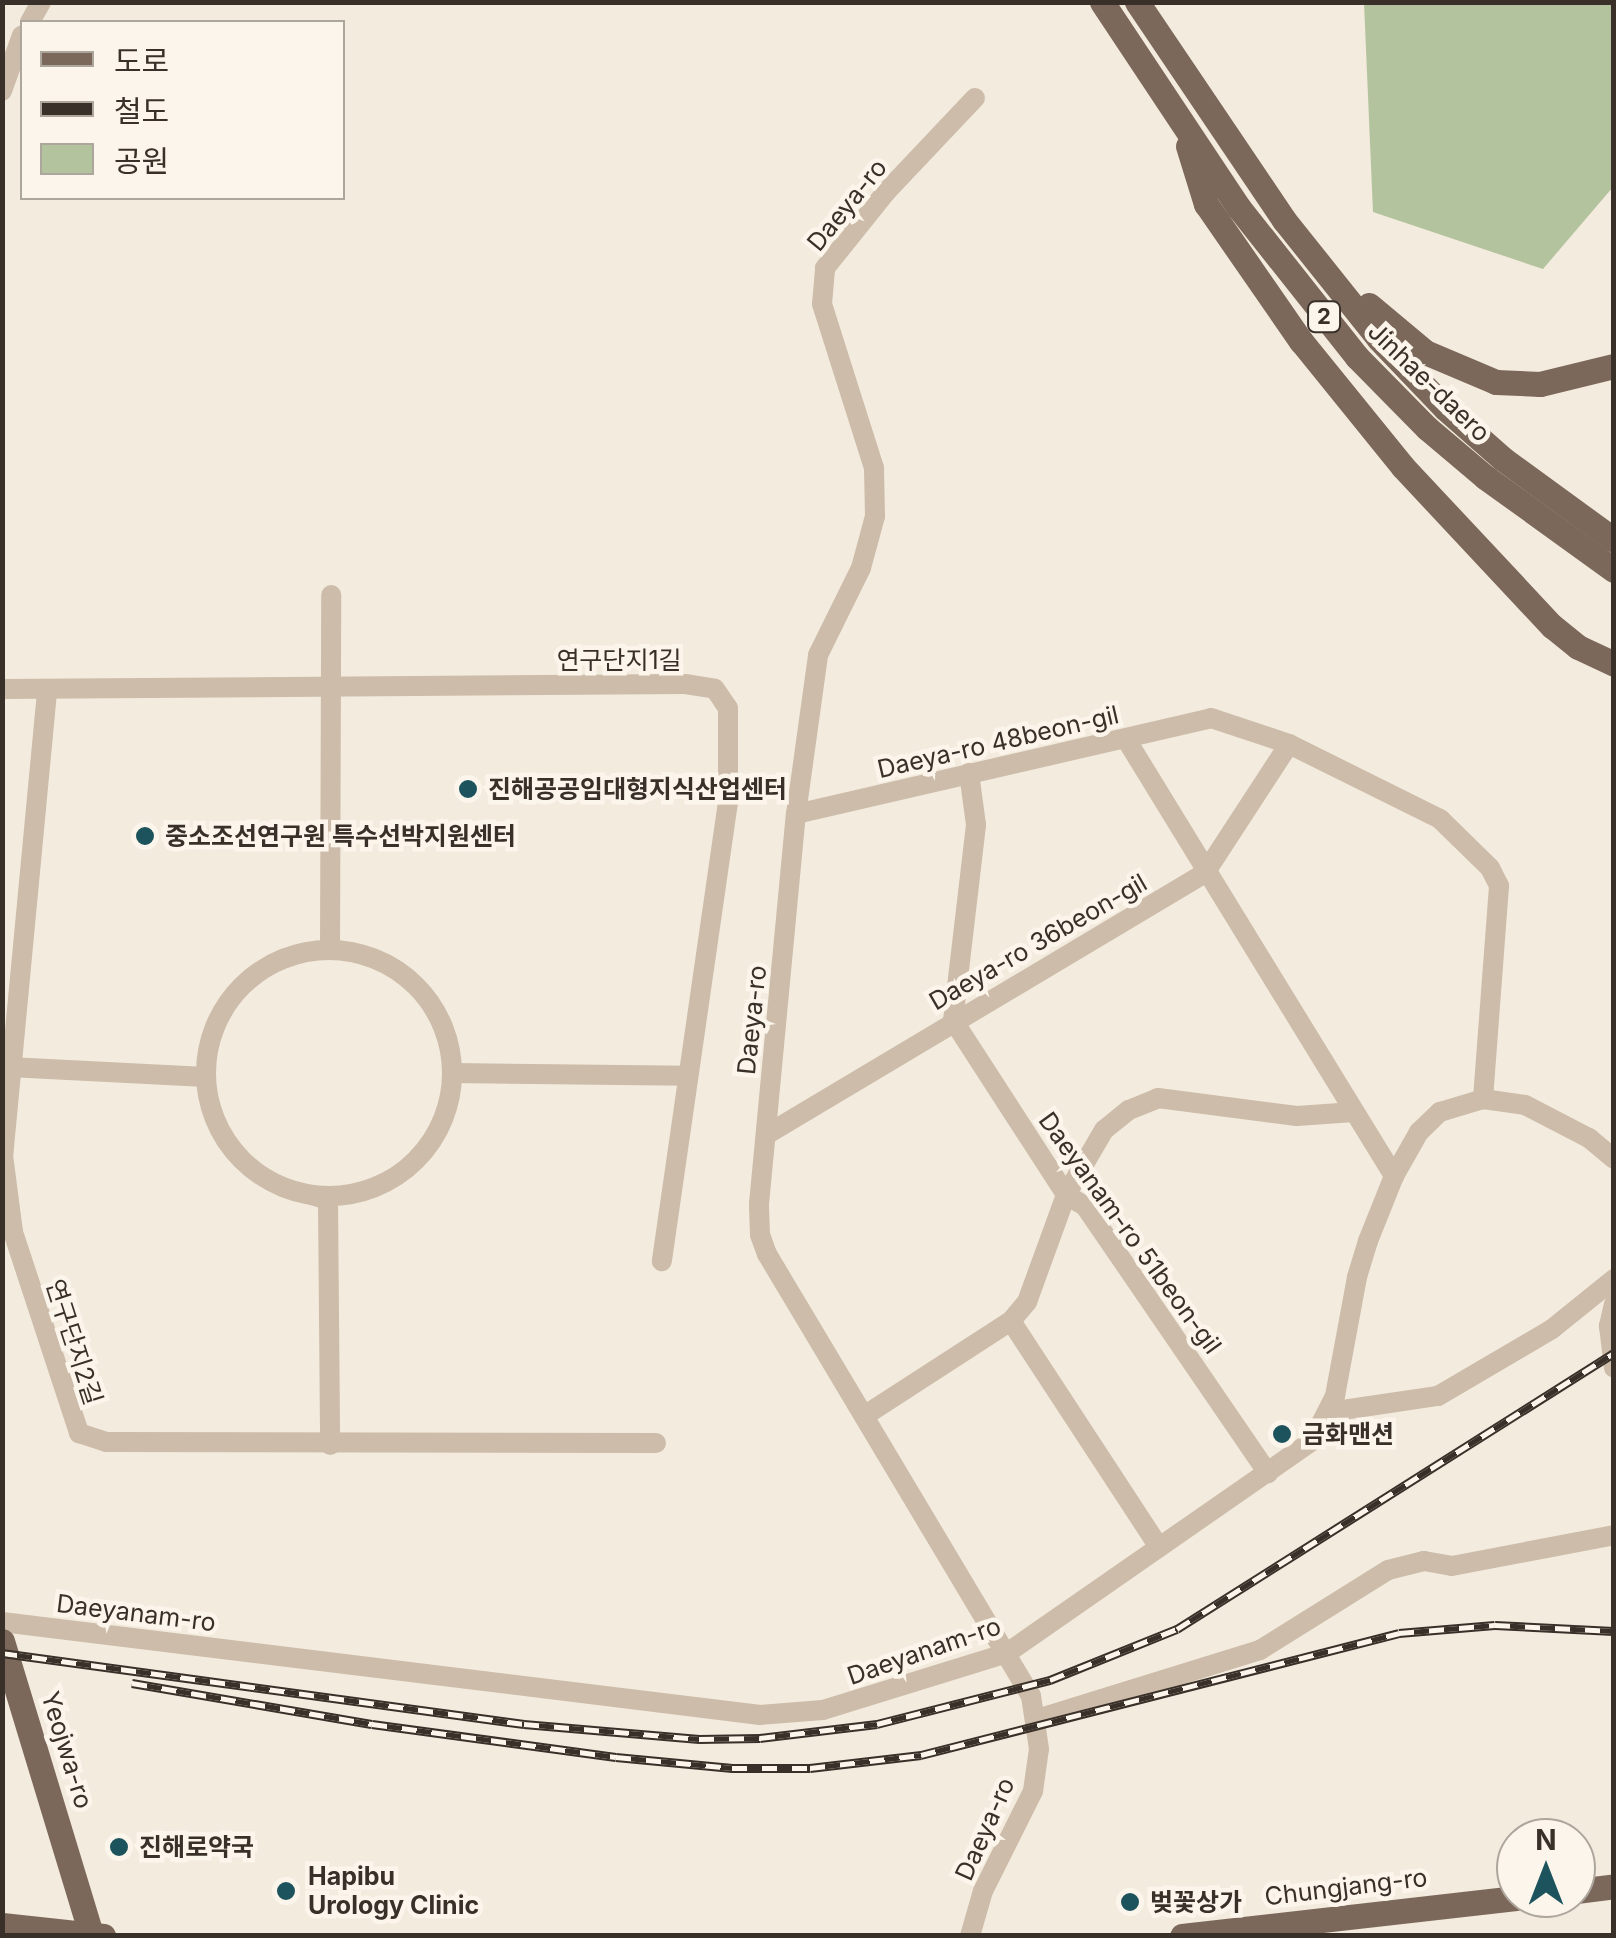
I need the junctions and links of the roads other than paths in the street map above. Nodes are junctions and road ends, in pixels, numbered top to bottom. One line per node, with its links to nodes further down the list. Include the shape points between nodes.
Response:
1 (1102, 2): 6 (main road, Jinhae-daero / 2)
2 (1138, 2): 7 (main road, Jinhae-daero / 2)
3 (20, 41): 4 (street)
4 (3, 88)
5 (974, 98): 19 (street, Daeya-ro, via 826,268 822,304 874,468 875,516 861,568 818,655)
6 (1179, 114): 10 (main road, Jinhae-daero / 2, via 1238,208 1358,357 1485,478); 12 (main road, via 1206,204 1301,341 1403,466 1552,626)
7 (1284, 220): 8 (main road, via 1405,339 1452,365 1522,384); 9 (main road, Jinhae-daero / 2, via 1379,339 1445,408)
8 (1614, 366)
9 (1614, 540)
10 (1614, 570)
11 (331, 596): 13 (street)
12 (1614, 664)
13 (328, 686): 15 (street, 연구단지1길); 21 (street); 25 (street, 연구단지1길, via 715,689 728,708 728,802)
14 (2, 690): 15 (street, 연구단지1길)
15 (47, 692): 23 (street, 연구단지2길)
16 (1126, 739): 17 (street, Daeya-ro 48beon-gil, via 1211,718); 18 (street, Daeya-ro 48beon-gil); 20 (street)
17 (1289, 744): 20 (street, Daeya-ro 36beon-gil); 27 (street, via 1440,819 1490,868 1499,886)
18 (969, 774): 19 (street, Daeya-ro 48beon-gil); 22 (street, via 976,825)
19 (796, 814): 29 (street, Daeya-ro)
20 (1205, 872): 22 (street, Daeya-ro 36beon-gil); 28 (street)
21 (330, 950): 24 (street, via 368,956 402,973 430,1000 447,1034); 26 (street, via 290,956 256,974 228,1002 210,1038)
22 (953, 1020): 29 (street, Daeya-ro 36beon-gil); 33 (street, Daeyanam-ro 51beon-gil)
23 (9, 1067): 26 (street); 42 (street, 연구단지2길, via 3,1155 13,1232 79,1432 106,1442)
24 (453, 1073): 25 (street); 32 (street, via 434,1140 410,1166 347,1195)
25 (688, 1076): 34 (street, 연구단지1길)
26 (206, 1077): 32 (street, via 226,1141 249,1167)
27 (1483, 1099): 30 (street, via 1552,1116); 31 (street, Daeyanam-ro, via 1440,1112 1419,1132)
28 (1354, 1112): 31 (street); 33 (street, via 1298,1116 1158,1098 1104,1130)
29 (766, 1136): 40 (street, Daeya-ro, via 759,1204 763,1244)
30 (1614, 1159)
31 (1394, 1176): 39 (street, Daeyanam-ro, via 1357,1277)
32 (311, 1195): 42 (street, via 328,1200)
33 (1066, 1195): 37 (street, via 1026,1302); 43 (street, Daeyanam-ro 51beon-gil, via 1085,1206)
34 (662, 1261)
35 (1614, 1279): 39 (street, via 1552,1329 1438,1396)
36 (1614, 1304): 38 (street)
37 (1011, 1321): 40 (street); 45 (street)
38 (1614, 1368)
39 (1330, 1412): 43 (street, Daeyanam-ro, via 1312,1440)
40 (864, 1416): 48 (street, Daeya-ro)
41 (656, 1444): 42 (street, 연구단지2길)
42 (330, 1445)
43 (1268, 1473): 45 (street, Daeyanam-ro)
44 (1614, 1535): 49 (street, via 1452,1566 1424,1561 1388,1570 1260,1650)
45 (1159, 1547): 48 (street, Daeyanam-ro)
46 (2, 1622): 48 (street, Daeyanam-ro, via 760,1716 824,1710)
47 (2, 1640): 52 (main road, Yeojwa-ro)
48 (1007, 1653): 49 (street, Daeya-ro)
49 (1037, 1719): 55 (street, Daeya-ro, via 1033,1790 983,1892)
50 (1496, 1900): 53 (main road, Chungjang-ro)
51 (2, 1925): 52 (main road)
52 (91, 1934): 54 (main road)
53 (1193, 1935): 56 (main road, Chungjang-ro)
54 (103, 1936)
55 (970, 1936)
56 (1182, 1936)

